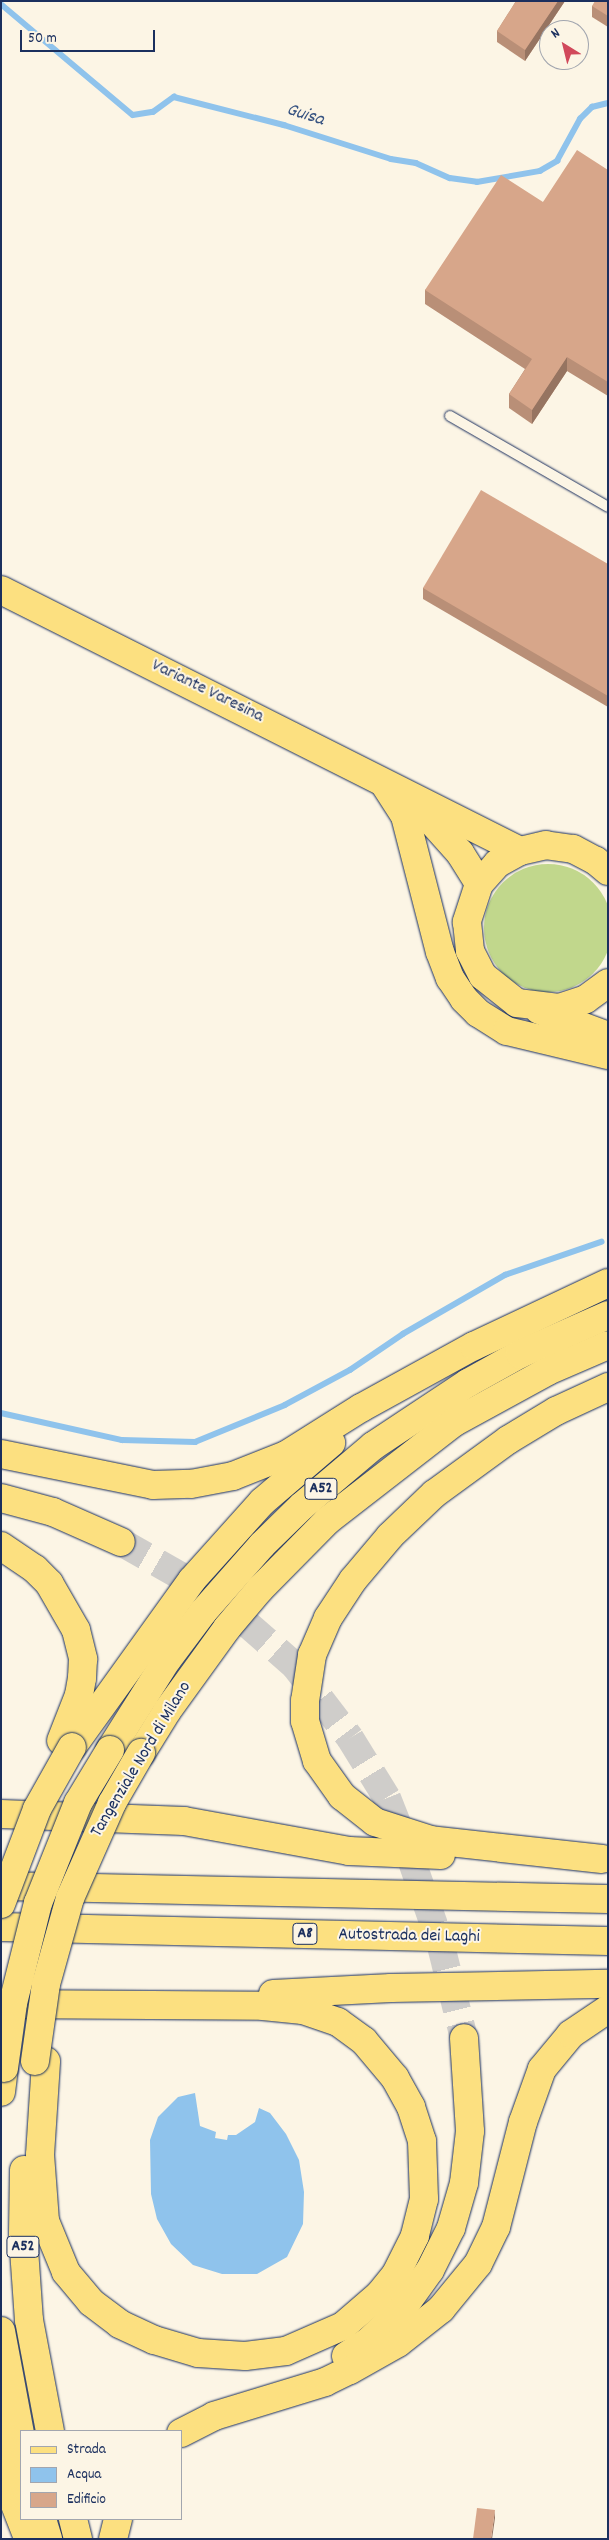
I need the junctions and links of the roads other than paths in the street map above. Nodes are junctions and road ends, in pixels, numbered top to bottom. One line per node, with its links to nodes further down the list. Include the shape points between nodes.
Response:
1 (450, 416): 2 (lane)
2 (608, 507)
3 (1, 590): 4 (main road, Variante Varesina)
4 (381, 780): 5 (main road, Variante Varesina); 12 (main road, via 405,816 440,952 450,978 464,999 478,1013 507,1031)
5 (410, 797): 6 (main road, Variante Varesina); 8 (main road, Variante Varesina, via 460,853)
6 (520, 851): 7 (main road, via 546,845 573,849); 8 (main road, via 497,864)
7 (608, 871)
8 (479, 884): 10 (main road, via 467,922 467,937 476,964 498,991)
9 (608, 983): 10 (main road, via 573,1005)
10 (531, 1007): 11 (main road)
11 (608, 1036)
12 (608, 1055)
13 (608, 1283): 16 (main road, via 517,1324)
14 (608, 1315): 36 (main road, Tangenziale Nord di Milano / A52, bridge, via 520,1354 468,1383 373,1446 262,1545 203,1612 167,1660 78,1804 38,1903 13,2003)
15 (608, 1345): 35 (main road, Tangenziale Nord di Milano / A52, bridge, via 548,1372 453,1423 328,1520 260,1589 227,1628 167,1711 89,1850 70,1898 46,1984)
16 (434, 1370): 18 (main road, via 361,1408 286,1454 252,1470 211,1481 174,1486 125,1482); 22 (main road, via 327,1446 262,1502 192,1580)
17 (608, 1387): 24 (main road, via 556,1411 508,1440 434,1494 390,1536 353,1580 328,1618 312,1655 304,1701 305,1721 317,1761 342,1796 375,1822 430,1840)
18 (1, 1454)
19 (1, 1498): 20 (main road, via 52,1512)
20 (121, 1542)
21 (1, 1546): 22 (main road, via 49,1583 68,1612 80,1645 83,1659 79,1695)
22 (65, 1747): 27 (main road, bridge, via 16,1860)
23 (1, 1814): 24 (main road, via 184,1821 376,1854)
24 (605, 1859)
25 (1, 1886): 26 (main road)
26 (608, 1899)
27 (1, 1904)
28 (1, 1927): 29 (main road, Autostrada dei Laghi / A8)
29 (608, 1941)
30 (608, 1984): 32 (main road, via 355,1989)
31 (1, 2004): 32 (main road)
32 (167, 2004): 35 (main road, via 278,2007 323,2015 364,2041 404,2091 417,2124 424,2159 424,2199 420,2220 406,2256 380,2294 363,2311 326,2336 286,2351 266,2354 198,2353 135,2333 91,2302 58,2256 42,2203)
33 (608, 2009): 38 (main road, via 571,2034 542,2069 523,2122 496,2227 478,2264 454,2296 413,2333 350,2370 325,2382)
34 (464, 2038): 38 (main road, via 470,2107 464,2183 451,2228 430,2270 402,2309 369,2341 335,2363)
35 (40, 2061): 40 (main road, Tangenziale Nord di Milano / A52, via 25,2155 22,2234 29,2320)
36 (3, 2080)
37 (1, 2331): 42 (main road)
38 (241, 2406): 41 (main road)
39 (1, 2422): 44 (main road)
40 (50, 2430)
41 (182, 2433)
42 (20, 2434)
43 (1, 2464): 45 (main road)
44 (20, 2503)
45 (20, 2503)
46 (73, 2520): 48 (main road)
47 (118, 2520): 49 (main road)
48 (78, 2539)
49 (113, 2539)

